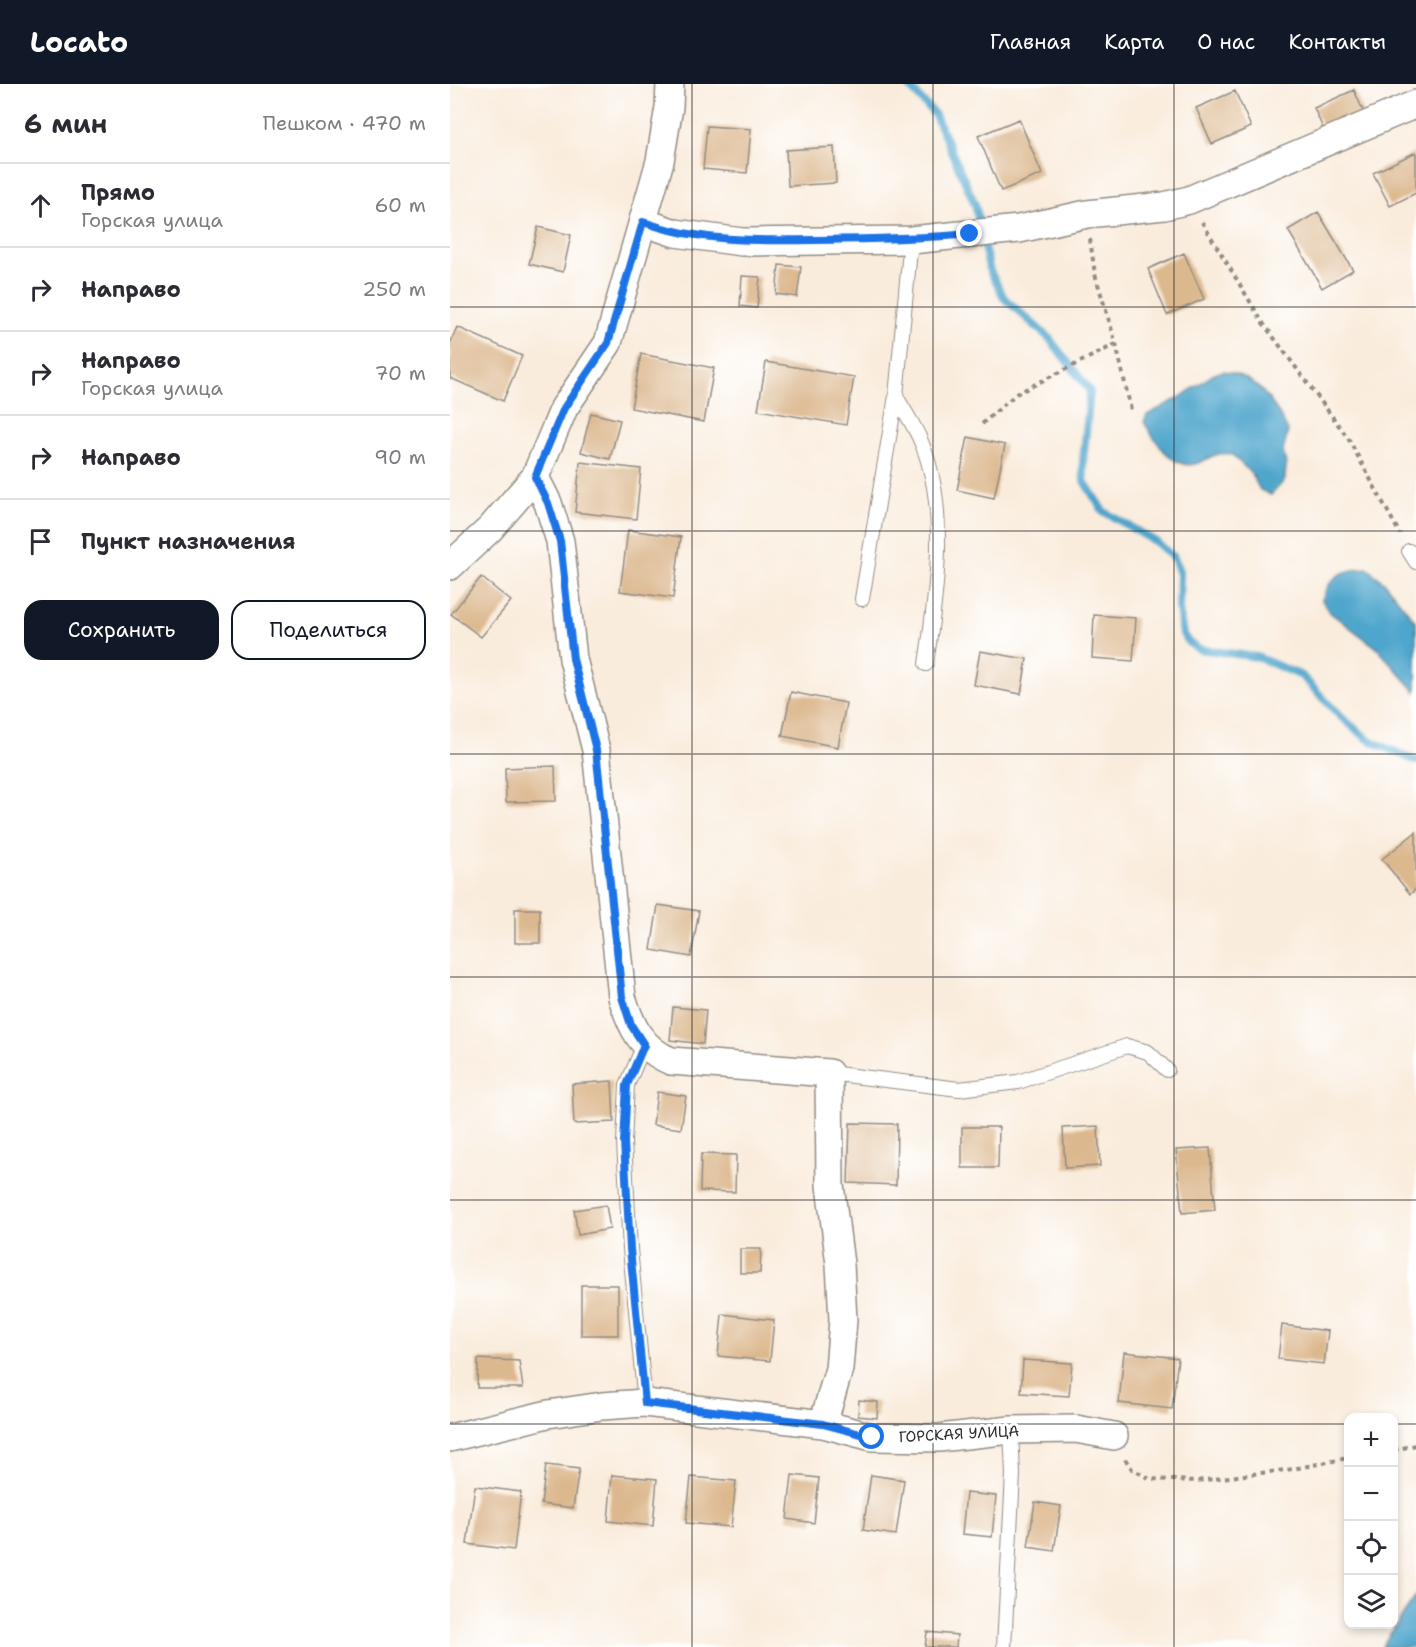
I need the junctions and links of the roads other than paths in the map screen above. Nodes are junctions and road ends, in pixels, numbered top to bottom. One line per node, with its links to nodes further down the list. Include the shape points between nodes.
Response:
1 (670, 84): 3 (street, via 660,161)
2 (1416, 104): 4 (street, via 1189,200 1019,228)
3 (643, 222): 4 (street, via 675,233 742,242); 6 (street, via 608,343 564,408)
4 (911, 240): 5 (lane)
5 (896, 396): 8 (lane); 9 (lane, via 923,445 932,477 937,525 936,598)
6 (535, 477): 7 (street, via 490,529); 10 (street, via 560,541 573,659 596,750 622,997 631,1025)
7 (450, 566)
8 (862, 599)
9 (926, 664)
10 (644, 1045): 12 (street, via 671,1062); 13 (lane, via 627,1085 624,1142)
11 (1167, 1070): 12 (lane, via 1148,1052 1127,1046 1018,1082 959,1089)
12 (829, 1073): 14 (street, via 830,1185 843,1320 839,1369)
13 (645, 1403): 14 (street, ГОРСКАЯ УЛИЦА); 17 (street, ГОРСКАЯ УЛИЦА, via 548,1414)
14 (823, 1424): 15 (street, ГОРСКАЯ УЛИЦА, via 872,1437 939,1438)
15 (1011, 1430): 16 (street, ГОРСКАЯ УЛИЦА, via 1076,1429); 18 (lane, via 1013,1474)
16 (1114, 1436)
17 (450, 1438)
18 (1004, 1647)

